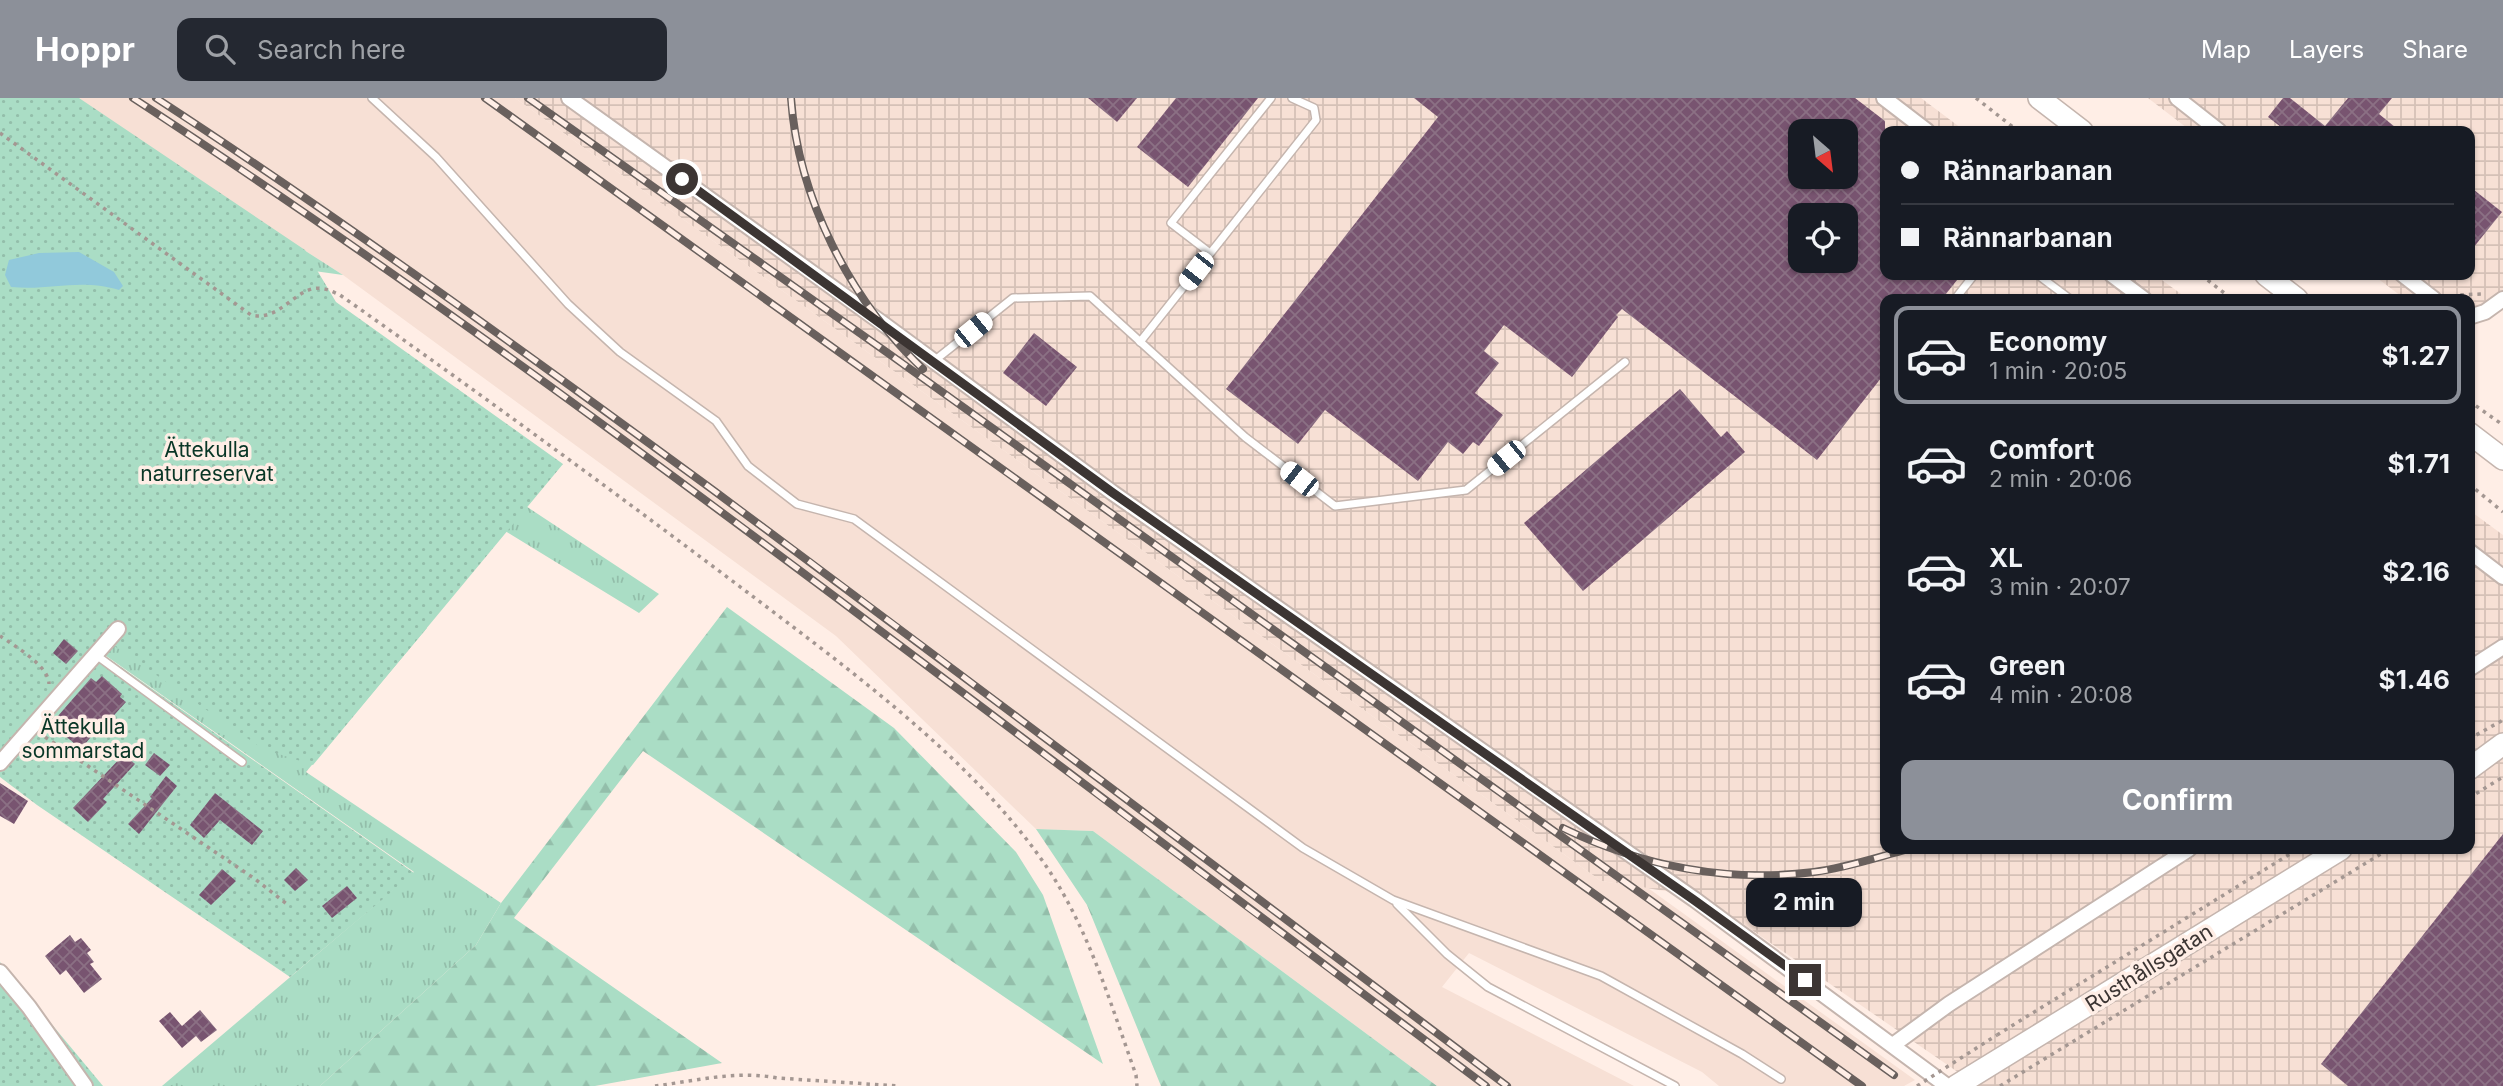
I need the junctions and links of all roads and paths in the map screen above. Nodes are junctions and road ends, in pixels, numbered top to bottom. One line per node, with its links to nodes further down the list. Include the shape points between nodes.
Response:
1 (372, 98): 63 (lane, via 436,157 568,304 620,352 716,421 748,466 787,497 797,504 854,519 1303,848)
2 (569, 98): 32 (street)
3 (1271, 98): 14 (lane, via 1171,223)
4 (1292, 98): 14 (lane, via 1314,108 1315,120)
5 (1884, 98): 9 (street)
6 (1976, 98): 10 (path)
7 (2039, 98): 11 (main road)
8 (2177, 98): 12 (street)
9 (1920, 126)
10 (2012, 126)
11 (2075, 126)
12 (2213, 126)
13 (0, 133): 72 (path, via 251,315 265,316 316,288 340,295 667,532 888,702 1011,820 1051,875 1079,923)
14 (1210, 253): 31 (lane)
15 (1970, 280): 21 (lane)
16 (2045, 280): 22 (lane)
17 (2119, 280): 23 (street)
18 (2207, 280): 24 (path)
19 (2272, 280): 25 (main road)
20 (2409, 280): 26 (street)
21 (1959, 294)
22 (2063, 294)
23 (2137, 294)
24 (2226, 294)
25 (2291, 294)
26 (2428, 294)
27 (2475, 294): 28 (path)
28 (2483, 294)
29 (2503, 299): 30 (street)
30 (2475, 315)
31 (1140, 342): 32 (lane, via 1090,296 1013,298); 33 (lane, via 1245,437 1335,506 1466,490)
32 (934, 362): 66 (street)
33 (1625, 362)
34 (2475, 405): 35 (path)
35 (2503, 425)
36 (2475, 438): 37 (main road)
37 (2503, 459)
38 (2475, 489): 39 (path)
39 (2503, 512)
40 (2475, 556): 41 (street)
41 (2503, 578)
42 (118, 629): 45 (street)
43 (0, 636): 47 (path, via 47,673)
44 (2503, 648): 46 (street)
45 (96, 655): 49 (street); 53 (lane)
46 (2475, 665)
47 (44, 692)
48 (2503, 720): 50 (path)
49 (31, 728): 54 (street); 64 (path)
50 (2475, 736)
51 (2503, 744): 55 (main road)
52 (2503, 754): 56 (main road)
53 (242, 762)
54 (0, 763)
55 (2475, 765)
56 (2475, 766)
57 (2503, 777): 58 (path)
58 (2475, 794)
59 (2181, 854): 66 (street)
60 (2290, 854): 74 (path, bridge)
61 (2333, 854): 76 (main road, Rusthållsgatan)
62 (2381, 854): 77 (path)
63 (1393, 900): 67 (lane, via 1601,976); 73 (lane, via 1488,987)
64 (288, 905)
65 (0, 972): 69 (street)
66 (1893, 1045): 75 (street)
67 (1781, 1079)
68 (676, 1085): 70 (path); 71 (path, via 720,1076 762,1075)
69 (86, 1086)
70 (655, 1086)
71 (898, 1086)
72 (1137, 1086)
73 (1675, 1086)
74 (1917, 1086)
75 (1947, 1086)
76 (1956, 1086)
77 (2000, 1086)

